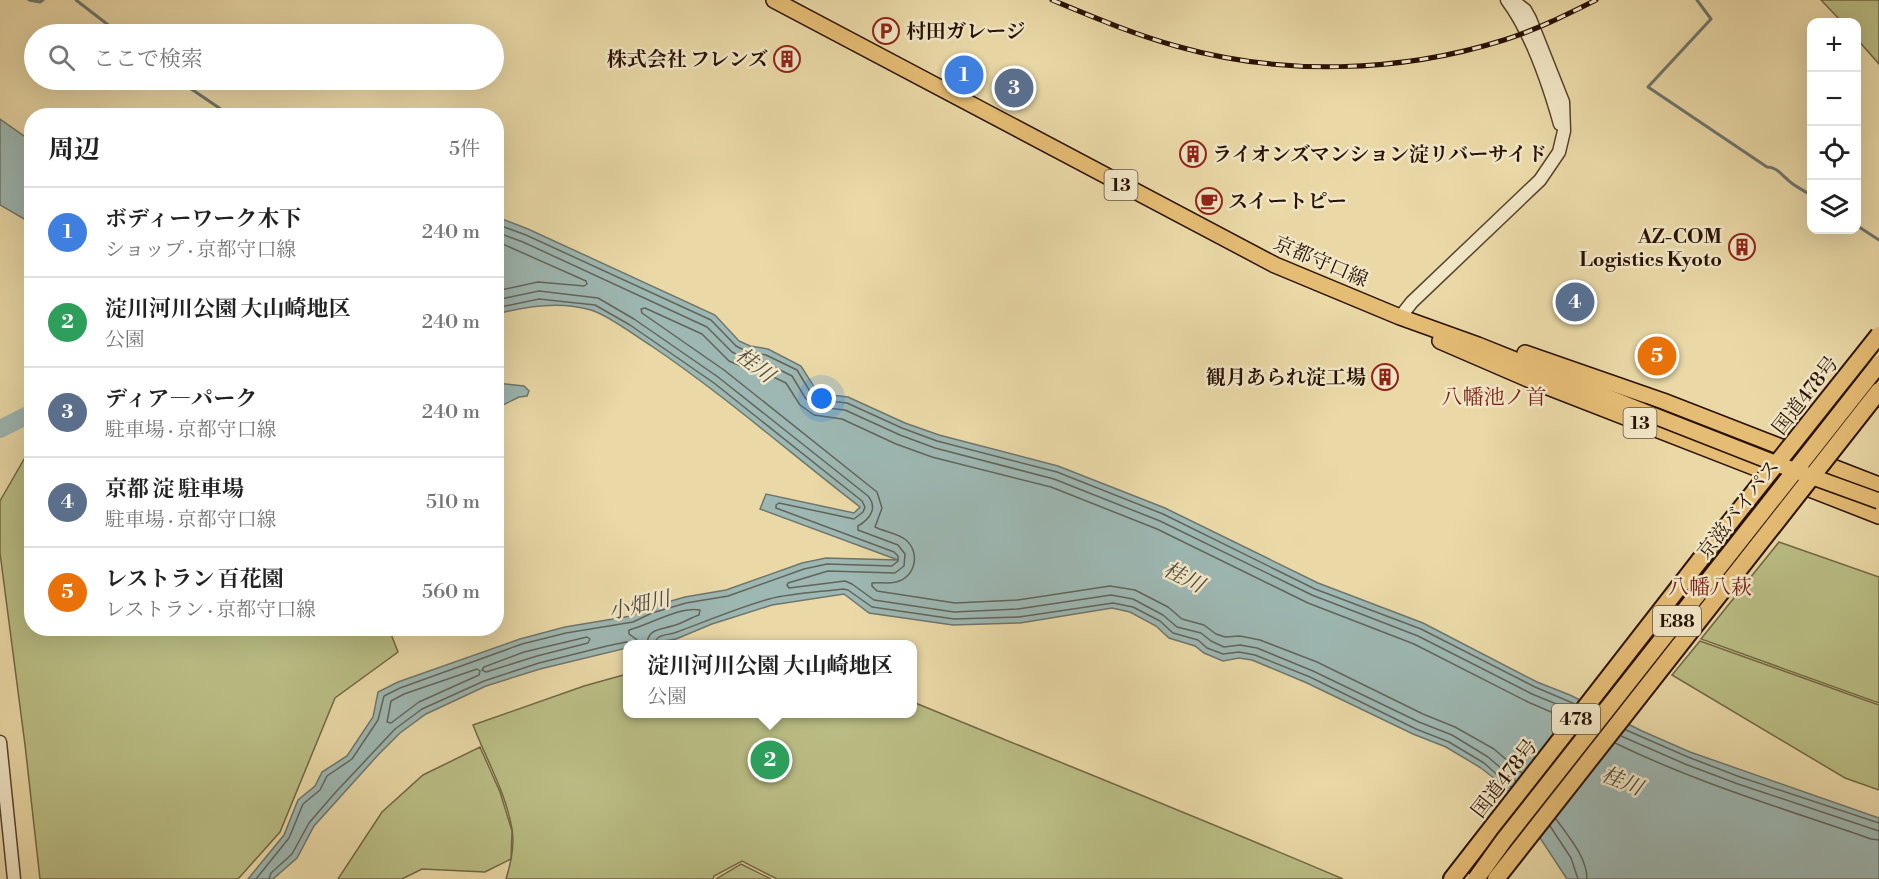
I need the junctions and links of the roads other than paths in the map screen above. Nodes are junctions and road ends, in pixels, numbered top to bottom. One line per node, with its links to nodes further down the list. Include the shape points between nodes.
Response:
1 (774, 0): 5 (main road, 京都守口線 / 13, via 1275,266)
2 (1507, 0): 4 (street, via 1542,70)
3 (1512, 0): 4 (street, via 1526,10 1560,89 1565,115)
4 (1563, 140): 5 (street, via 1540,180 1412,302)
5 (1404, 319): 9 (main road, 13, via 1429,320 1456,328); 10 (main road, 13, via 1425,335); 11 (main road, 京都守口線 / 13, bridge)
6 (1879, 335): 11 (highway, 国道478号 / 478, bridge)
7 (1879, 364): 18 (highway, 京滋バイパス / E88, bridge)
8 (1879, 390): 19 (highway, 京滋バイパス / E88, bridge)
9 (1663, 401): 10 (street); 12 (main road, 13)
10 (1652, 432): 14 (main road, 13)
11 (1777, 464): 13 (main road, 京都守口線 / 13, bridge); 17 (highway, 国道478号 / 478, bridge)
12 (1879, 485)
13 (1879, 501)
14 (1879, 516)
15 (0, 742): 16 (street)
16 (14, 879)
17 (1452, 879)
18 (1476, 879)
19 (1496, 879)

